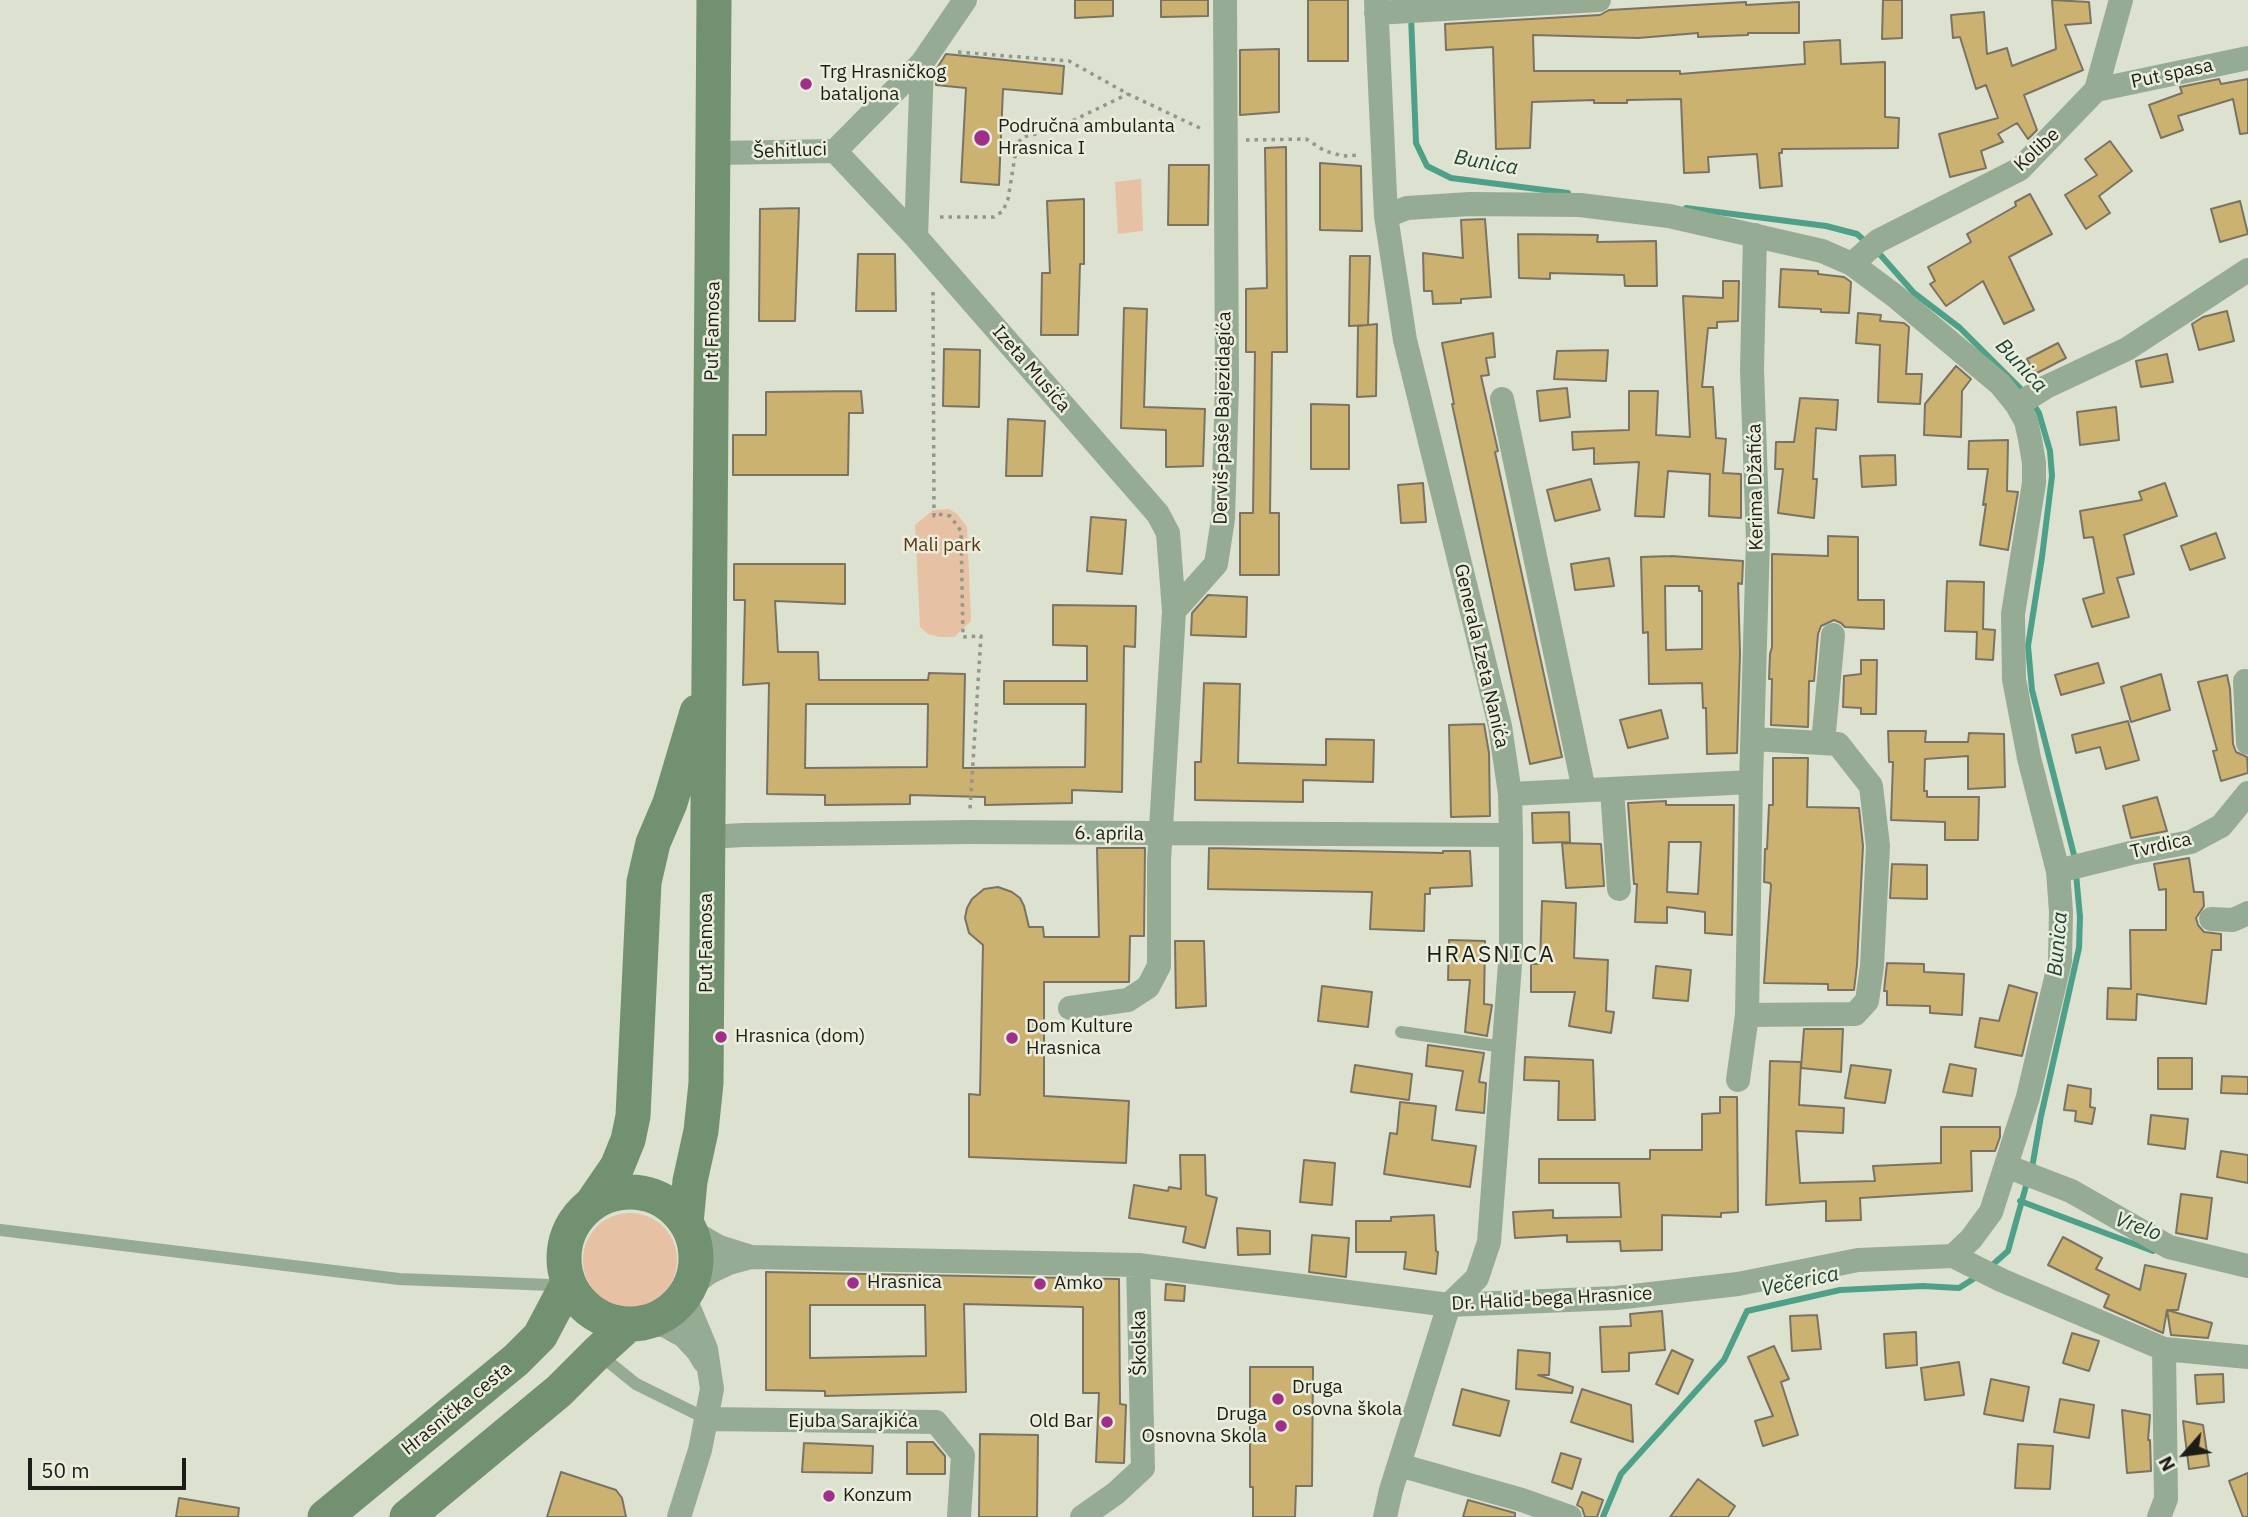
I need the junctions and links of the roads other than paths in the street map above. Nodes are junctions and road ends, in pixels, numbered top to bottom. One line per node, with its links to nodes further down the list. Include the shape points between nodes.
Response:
1 (714, 0): 11 (main road, Put Famosa)
2 (965, 0): 7 (street, Šehitluci)
3 (1225, 0): 19 (street, Derviš-paše Bajezidagića, via 1223,519 1216,564)
4 (1599, 0): 6 (street)
5 (2120, 0): 9 (street, Kolibe)
6 (1392, 8): 12 (street, Generala Izeta Nanića, via 1383,155)
7 (926, 56): 10 (street, Šehitluci); 13 (street)
8 (2248, 58): 9 (street, Put spasa)
9 (2096, 90): 15 (street, Kolibe, via 2020,170)
10 (835, 151): 11 (street, Šehitluci); 13 (street, Izeta Musića)
11 (715, 153): 21 (main road, Put Famosa)
12 (1386, 216): 14 (street, via 1408,208 1470,204 1580,205 1670,216); 29 (street, Generala Izeta Nanića, via 1405,340 1500,726)
13 (916, 227): 19 (street, Izeta Musića, via 933,258 1164,523)
14 (1755, 235): 15 (street, via 1822,251); 23 (street, Kerima Džafića, via 1752,370 1758,540)
15 (1865, 252): 18 (street, via 1895,296 1989,376)
16 (2248, 270): 18 (street, via 2127,349)
17 (1502, 400): 28 (street)
18 (2025, 400): 34 (street, via 2034,483 2013,614 2014,679 2029,758)
19 (1174, 611): 31 (street)
20 (1833, 635): 24 (street)
21 (710, 662): 33 (main road, Put Famosa); 44 (main road, Put Famosa, via 688,748 653,843 644,882 628,1140 617,1167)
22 (2245, 681): 25 (street)
23 (1753, 739): 24 (street); 26 (street, Kerima Džafića)
24 (1823, 743): 39 (street, via 1838,744 1871,786 1878,846 1867,1001 1854,1014)
25 (2248, 743)
26 (1751, 782): 27 (street); 39 (street, Kerima Džafića)
27 (1612, 789): 28 (street); 35 (street)
28 (1584, 790): 29 (street)
29 (1510, 794): 32 (street, Generala Izeta Nanića)
30 (2244, 809): 34 (street, Tvrdica, via 2191,842)
31 (1161, 835): 32 (street, 6. aprila); 33 (street, 6. aprila, via 969,832); 38 (street, via 1159,966 1148,987 1128,1000)
32 (1511, 835): 41 (street, Generala Izeta Nanića, via 1511,951)
33 (708, 837): 45 (main road, Put Famosa, via 706,1083 690,1181)
34 (2070, 868): 43 (street, via 2061,912 2060,961 2028,1097)
35 (1619, 889)
36 (2248, 913): 37 (street, via 2233,920)
37 (2211, 919)
38 (1070, 1008)
39 (1747, 1015): 42 (street, Kerima Džafića)
40 (1401, 1032): 41 (lane)
41 (1504, 1047): 53 (street, Generala Izeta Nanića, via 1489,1242 1477,1278)
42 (1738, 1080)
43 (2006, 1166): 48 (street, via 1991,1212 1970,1239); 50 (street, via 2071,1191 2169,1247)
44 (593, 1202): 45 (main road, via 633,1191 654,1196 672,1207); 51 (main road, via 575,1221 565,1245)
45 (688, 1226): 47 (street, via 719,1247); 52 (main road, via 696,1258)
46 (0, 1230): 51 (lane, via 399,1279 551,1285)
47 (751, 1257): 49 (street, Dr. Halid-bega Hrasnice); 52 (street, via 708,1273)
48 (1962, 1260): 53 (street, Dr. Halid-bega Hrasnice, via 1858,1260 1738,1284 1616,1298); 55 (street, Dr. Halid-bega Hrasnice)
49 (1138, 1265): 53 (street, Dr. Halid-bega Hrasnice); 65 (street, Školska, via 1143,1468)
50 (2248, 1266)
51 (568, 1281): 54 (main road, via 576,1296 599,1317); 61 (main road, Hrasnička cesta, via 540,1336 516,1360)
52 (687, 1292): 54 (main road, via 664,1315); 58 (street)
53 (1449, 1305): 60 (street)
54 (638, 1323): 56 (main road); 58 (street, via 666,1326 684,1336)
55 (2164, 1349): 57 (street, Dr. Halid-bega Hrasnice); 68 (street, via 2166,1499)
56 (597, 1353): 59 (lane, via 636,1384); 62 (main road, via 559,1391)
57 (2248, 1357)
58 (709, 1368): 59 (street, via 712,1389)
59 (707, 1419): 63 (street); 64 (street, Ejuba Sarajkića, via 936,1422 963,1455)
60 (1399, 1465): 66 (street); 67 (street)
61 (325, 1517)
62 (407, 1517)
63 (679, 1517)
64 (960, 1517)
65 (1082, 1517)
66 (1385, 1517)
67 (1570, 1517)
68 (2159, 1517)

